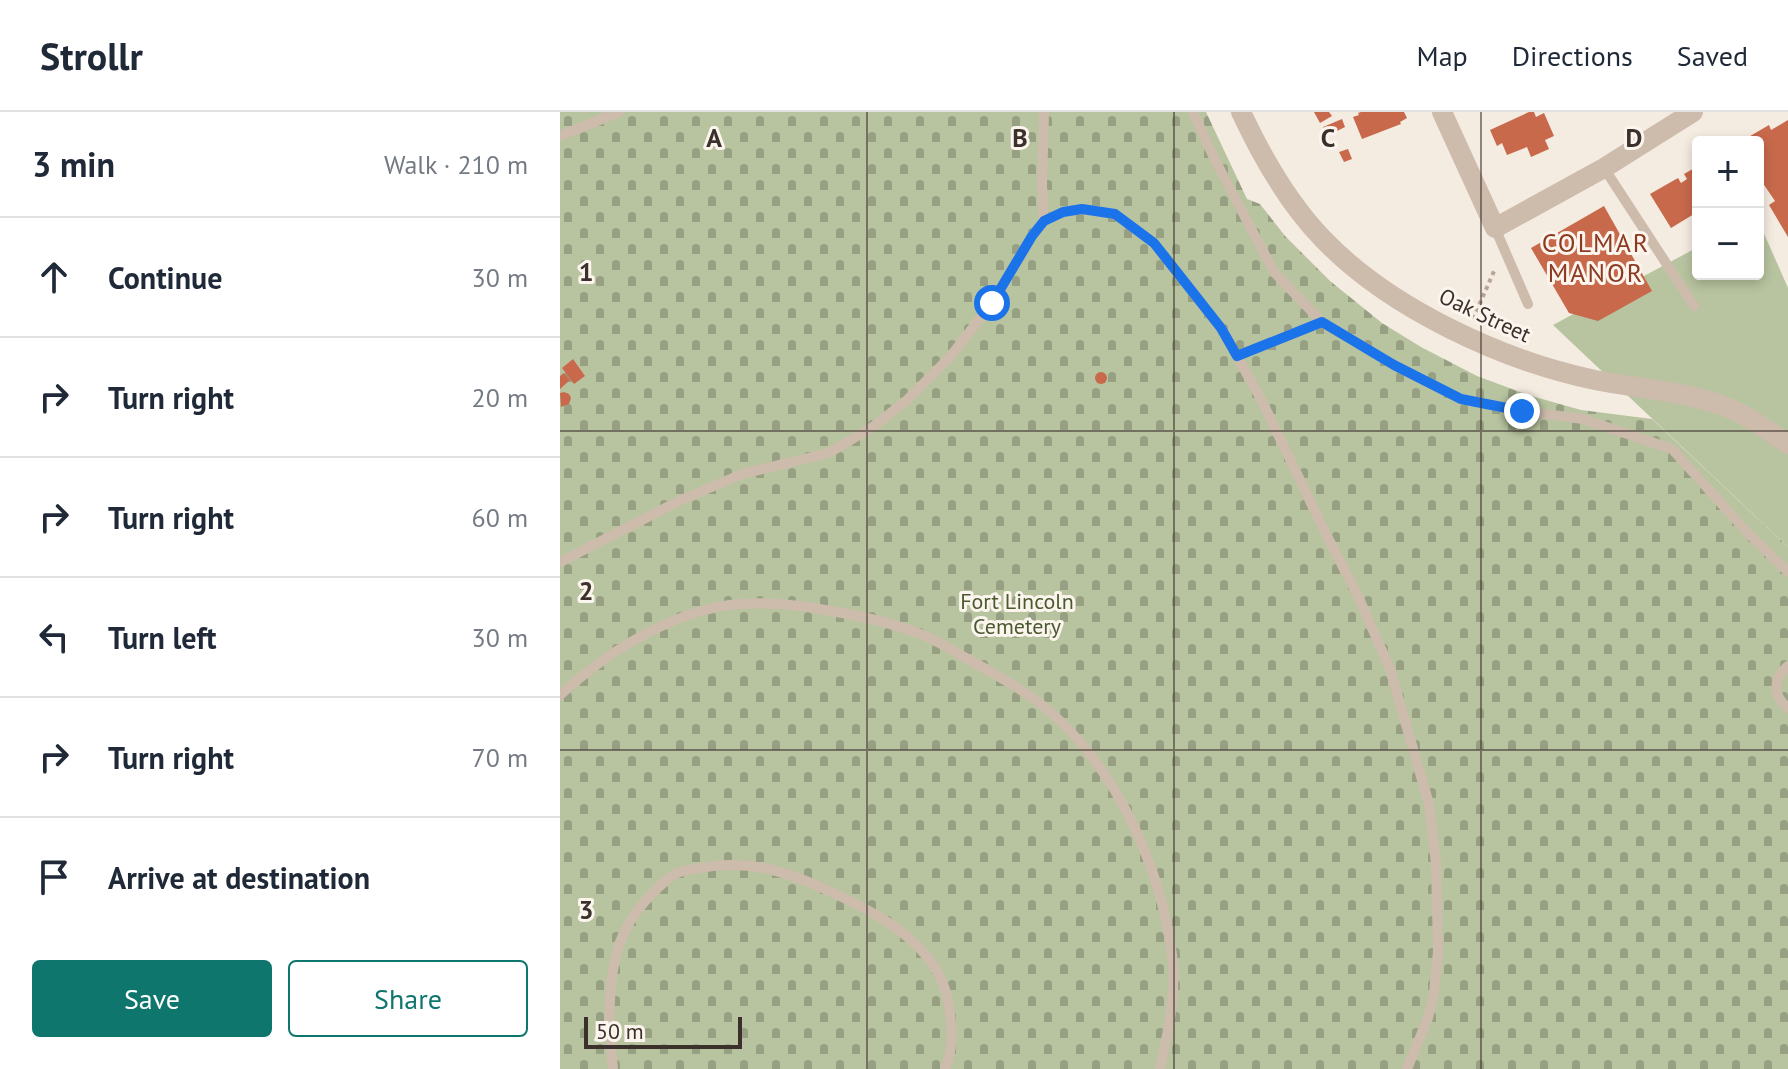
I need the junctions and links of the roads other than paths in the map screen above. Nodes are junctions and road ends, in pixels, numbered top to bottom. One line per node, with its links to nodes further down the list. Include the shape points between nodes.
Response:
1 (619, 112): 7 (lane)
2 (1044, 112): 9 (lane)
3 (1193, 112): 13 (lane, via 1274,272)
4 (1241, 112): 15 (street, Oak Street, via 1298,209 1355,269 1393,295 1525,360 1596,380 1709,401 1734,410)
5 (1442, 112): 10 (street)
6 (1693, 112): 8 (street)
7 (560, 136)
8 (1604, 168): 10 (street); 12 (lane)
9 (1044, 221): 14 (lane, via 1082,209 1115,214 1133,226 1183,279); 16 (lane, via 950,357 874,426 829,453 742,474 681,500)
10 (1495, 228): 11 (lane)
11 (1528, 304)
12 (1694, 306)
13 (1322, 322): 14 (lane); 17 (lane, via 1461,399 1583,419 1672,449)
14 (1237, 356): 24 (lane, via 1390,669 1429,804 1438,952 1428,1018)
15 (1788, 444)
16 (560, 562)
17 (1788, 572)
18 (1788, 666): 20 (lane, via 1776,686 1779,700)
19 (560, 695): 23 (lane, via 588,669 667,623 708,609 753,603 817,608 925,636 1007,681 1058,718 1091,755 1145,851 1163,903 1173,957 1174,1000)
20 (1788, 708)
21 (613, 1069): 22 (lane, via 612,972 620,941 638,910 677,873 749,864 797,876 837,894 881,917 915,945 936,970 949,1005 952,1031)
22 (945, 1069)
23 (1160, 1069)
24 (1407, 1069)

